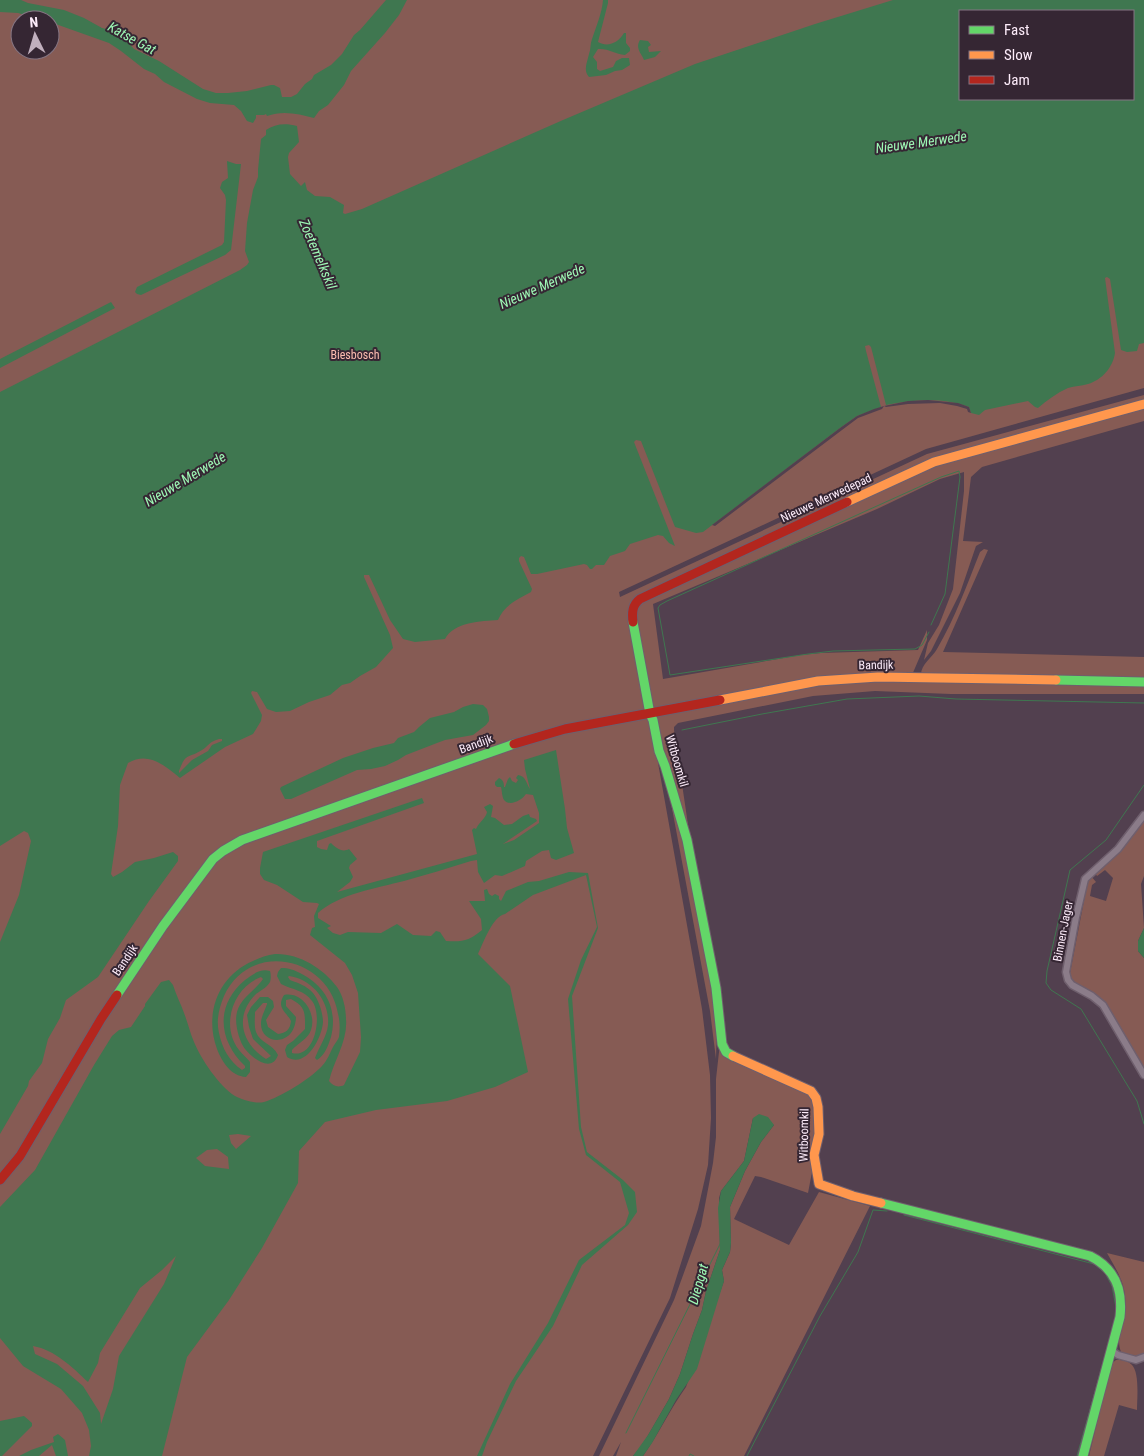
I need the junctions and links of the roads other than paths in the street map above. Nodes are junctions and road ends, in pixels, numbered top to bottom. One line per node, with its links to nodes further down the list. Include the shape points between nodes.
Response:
1 (1144, 404): 3 (street, Nieuwe Merwedepad, via 934,462 640,599 634,604 632,615)
2 (1144, 682): 3 (street, Bandijk, via 851,678 818,681)
3 (650, 714): 6 (street, Bandijk, via 516,743 242,840 223,851 198,878 153,941 101,1019 20,1156); 7 (street, Witboomkil, via 686,840 716,988 722,1044 726,1052 811,1091 816,1098 819,1134 814,1155 819,1184 853,1196 1098,1259 1112,1274 1121,1297)
4 (1144, 815): 5 (street, Binnen-Jager, via 1118,849 1085,879 1066,972 1072,985 1102,1005)
5 (1144, 1075)
6 (0, 1180)
7 (1112, 1352): 8 (street, via 1136,1360); 9 (street, Witboomkil)
8 (1144, 1356)
9 (1083, 1456)

